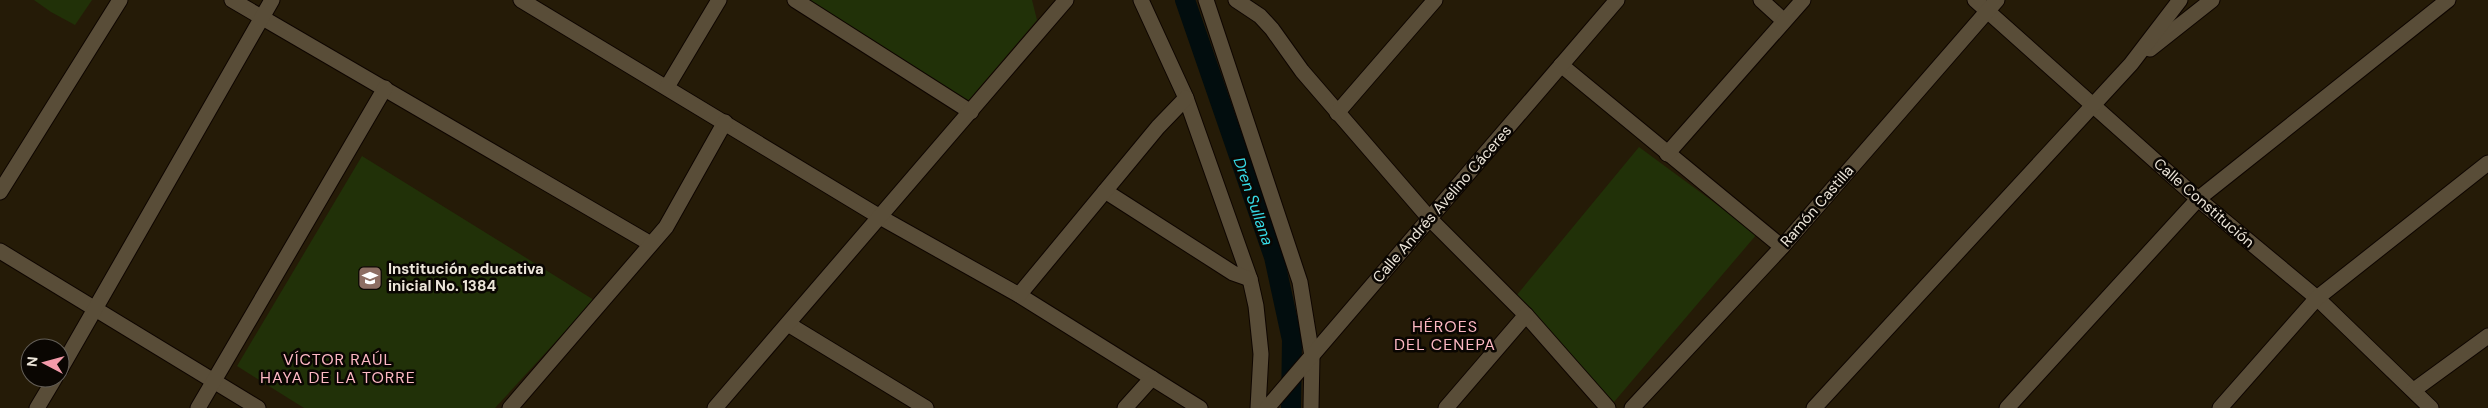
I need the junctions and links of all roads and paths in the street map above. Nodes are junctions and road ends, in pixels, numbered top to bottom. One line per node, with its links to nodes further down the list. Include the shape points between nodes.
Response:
1 (120, 0): 34 (street)
2 (232, 0): 20 (street)
3 (272, 0): 20 (street)
4 (522, 0): 24 (street)
5 (719, 0): 24 (street)
6 (795, 0): 28 (street)
7 (1066, 0): 28 (street)
8 (1141, 0): 26 (street)
9 (1206, 0): 49 (street, via 1292,253 1306,312)
10 (1435, 0): 29 (street)
11 (1617, 0): 23 (street, Calle Andrés Avelino Cáceres)
12 (1761, 0): 21 (street)
13 (1802, 0): 21 (street)
14 (1975, 0): 19 (street, Calle Constitución)
15 (2180, 0): 22 (street)
16 (2212, 0): 22 (street)
17 (2448, 0): 35 (street)
18 (1243, 2): 29 (street, via 1272,29)
19 (1992, 6): 27 (street, Calle Constitución); 39 (street, Ramón Castilla)
20 (262, 17): 25 (street); 44 (street)
21 (1784, 21): 31 (street)
22 (2131, 64): 27 (street)
23 (1561, 65): 31 (street); 37 (street, Calle Andrés Avelino Cáceres)
24 (668, 87): 30 (street)
25 (385, 88): 38 (street); 51 (street)
26 (1186, 98): 33 (street); 41 (street)
27 (2093, 105): 35 (street, Calle Constitución); 67 (street)
28 (971, 112): 36 (street)
29 (1337, 113): 37 (street)
30 (725, 122): 36 (street); 38 (street, via 666,227)
31 (1667, 154): 39 (street)
32 (2488, 163): 43 (street)
33 (1105, 191): 41 (street, via 1233,273); 42 (street)
34 (0, 192)
35 (2198, 199): 43 (street, Calle Constitución); 68 (street)
36 (880, 217): 42 (street); 46 (street)
37 (1430, 219): 45 (street); 49 (street, Calle Andrés Avelino Cáceres)
38 (651, 244): 60 (street)
39 (1782, 246): 66 (street, Ramón Castilla)
40 (0, 251): 44 (street)
41 (1250, 279): 56 (street)
42 (1019, 295): 50 (street)
43 (2317, 298): 53 (street, Calle Constitución); 69 (street)
44 (96, 310): 48 (street); 51 (street)
45 (1526, 315): 55 (street); 65 (street)
46 (788, 324): 54 (street); 61 (street)
47 (2488, 336): 53 (street)
48 (70, 353)
49 (1307, 361): 56 (street, Calle Andrés Avelino Cáceres); 64 (street)
50 (1152, 378): 62 (street); 63 (street)
51 (214, 381): 58 (street); 59 (street)
52 (49, 388): 57 (street)
53 (2414, 390): 70 (street, Calle Constitución)
54 (916, 405)
55 (1604, 406)
56 (1265, 407)
57 (37, 408)
58 (198, 408)
59 (258, 408)
60 (510, 408)
61 (715, 408)
62 (1125, 408)
63 (1200, 408)
64 (1311, 408)
65 (1446, 408)
66 (1632, 408)
67 (1814, 408)
68 (2007, 408)
69 (2220, 408)
70 (2431, 408)

